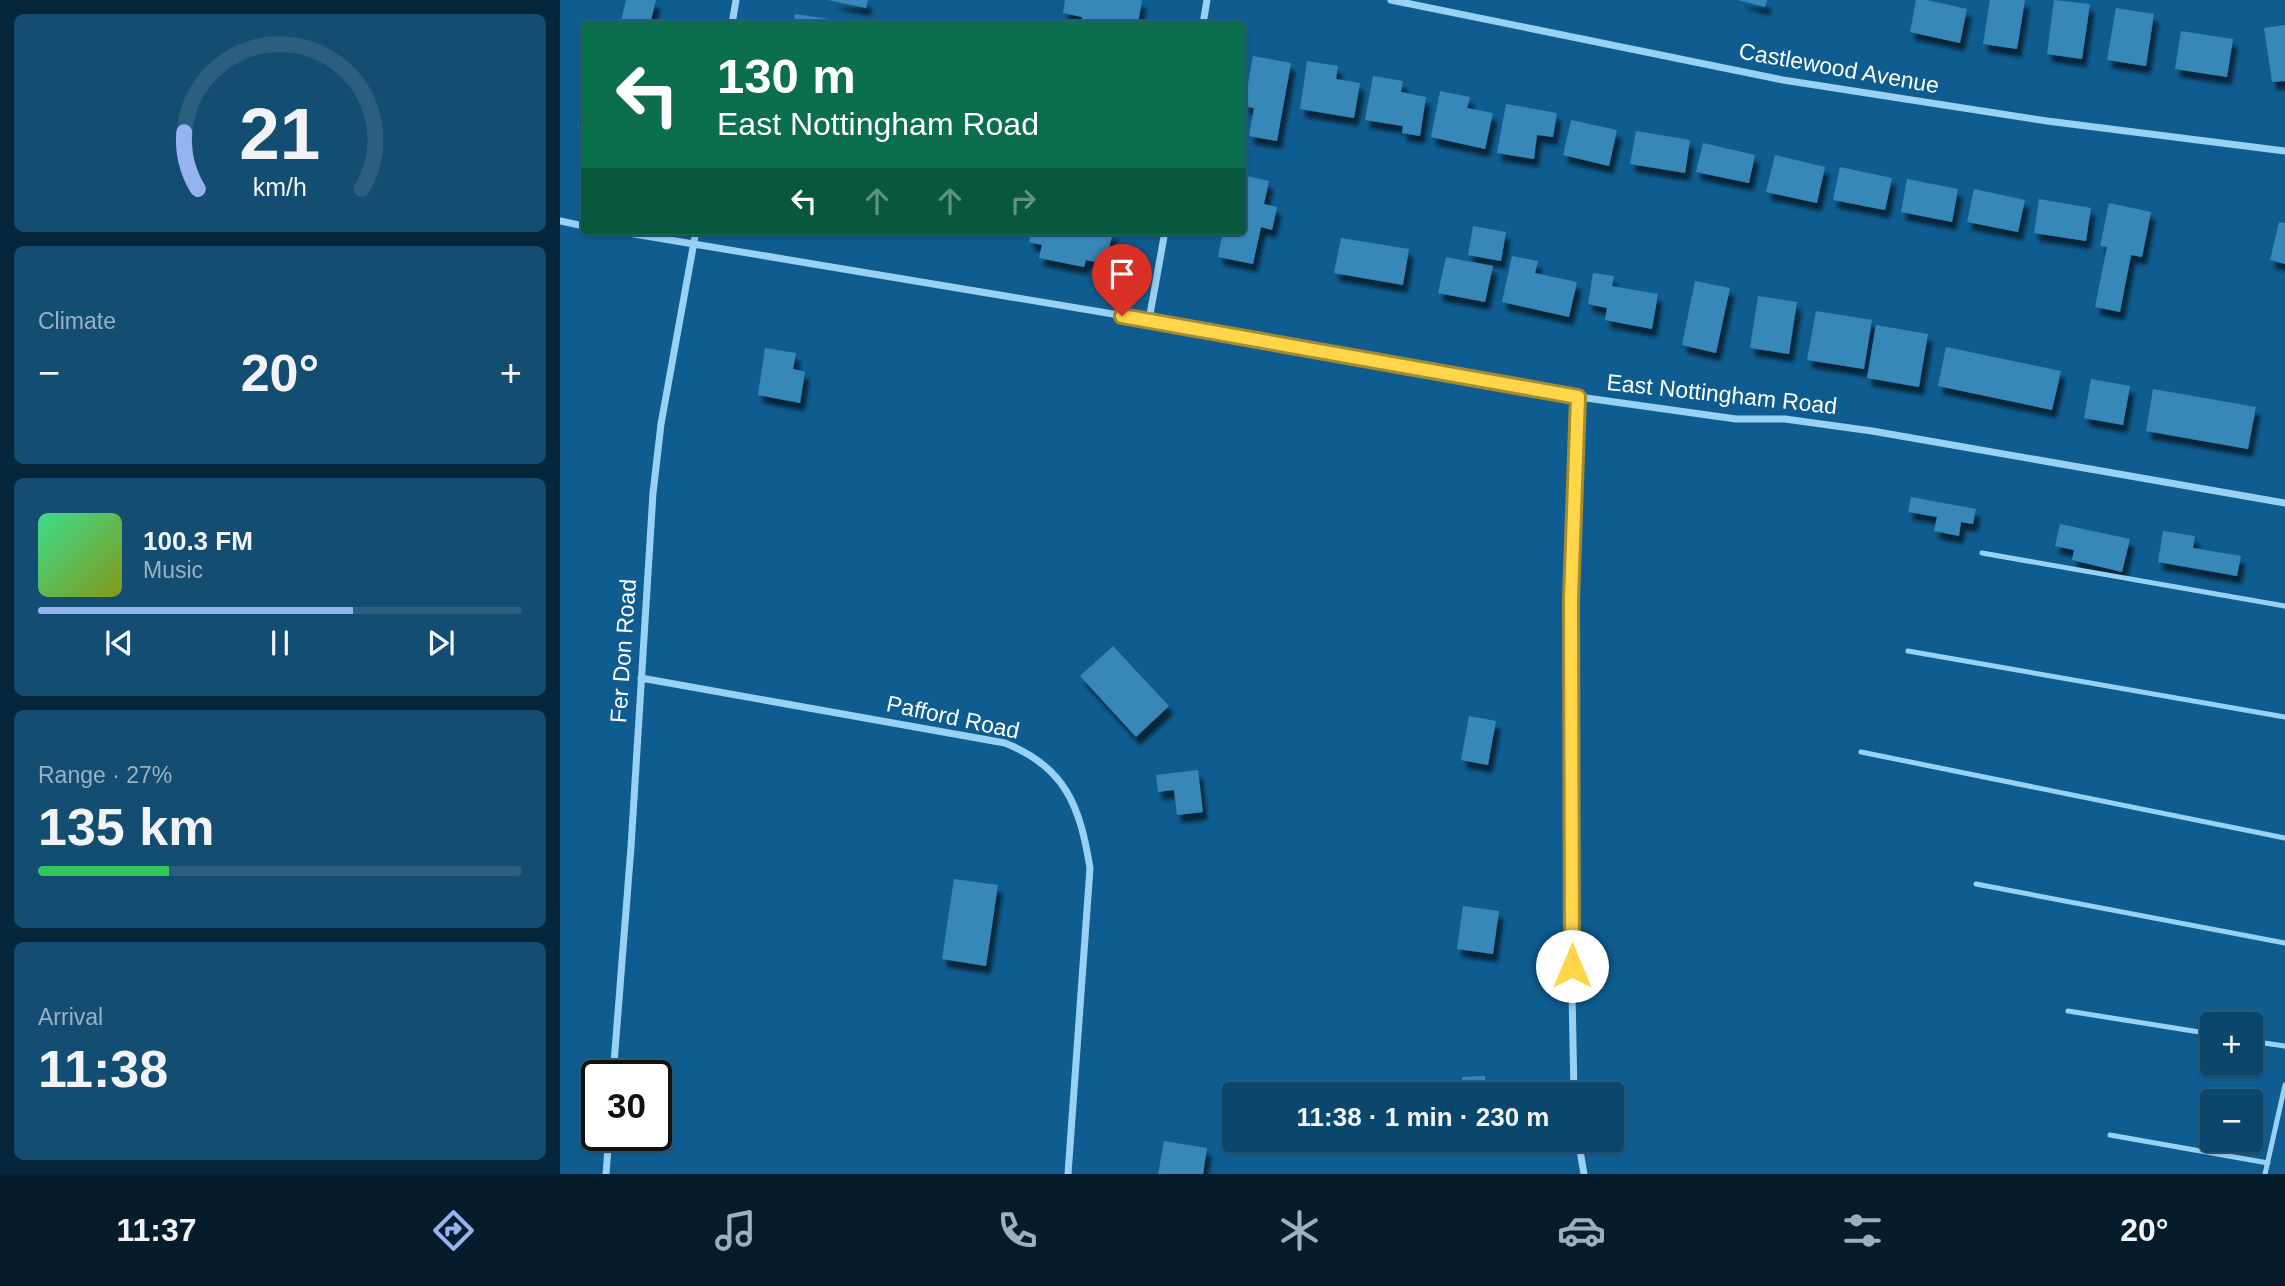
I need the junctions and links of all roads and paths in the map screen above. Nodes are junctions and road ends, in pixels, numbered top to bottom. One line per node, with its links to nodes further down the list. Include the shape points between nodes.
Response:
1 (736, 0): 4 (street)
2 (1207, 0): 5 (street)
3 (1391, 0): 6 (street, Castlewood Avenue, via 1783,80 2047,121)
4 (732, 21)
5 (1204, 21)
6 (2285, 151)
7 (560, 221): 8 (street)
8 (581, 225)
9 (638, 235): 12 (street, East Nottingham Road)
10 (695, 235): 12 (street, Fer Don Road)
11 (1164, 235): 13 (street)
12 (694, 245): 13 (street, East Nottingham Road); 19 (street, Fer Don Road, via 661,424)
13 (1149, 320): 14 (street, East Nottingham Road)
14 (1578, 397): 15 (street, East Nottingham Road, via 1736,419 1785,419 1872,431); 30 (street, via 1571,599)
15 (2285, 503)
16 (1982, 553): 17 (lane)
17 (2285, 606)
18 (1908, 651): 20 (lane)
19 (641, 678): 29 (street, Fer Don Road); 37 (street, Pafford Road, via 1005,743 1039,760 1058,778 1078,813 1090,868)
20 (2285, 717)
21 (1861, 752): 22 (lane)
22 (2285, 838)
23 (1976, 884): 24 (lane)
24 (2285, 943)
25 (2068, 1011): 26 (lane)
26 (2200, 1032)
27 (2263, 1043): 28 (lane)
28 (2285, 1046)
29 (614, 1060)
30 (1574, 1082)
31 (2285, 1085): 35 (lane)
32 (2110, 1135): 35 (lane)
33 (608, 1151): 36 (street)
34 (1580, 1152): 38 (street)
35 (2268, 1163): 39 (lane)
36 (606, 1174)
37 (1068, 1174)
38 (1584, 1174)
39 (2265, 1174)

